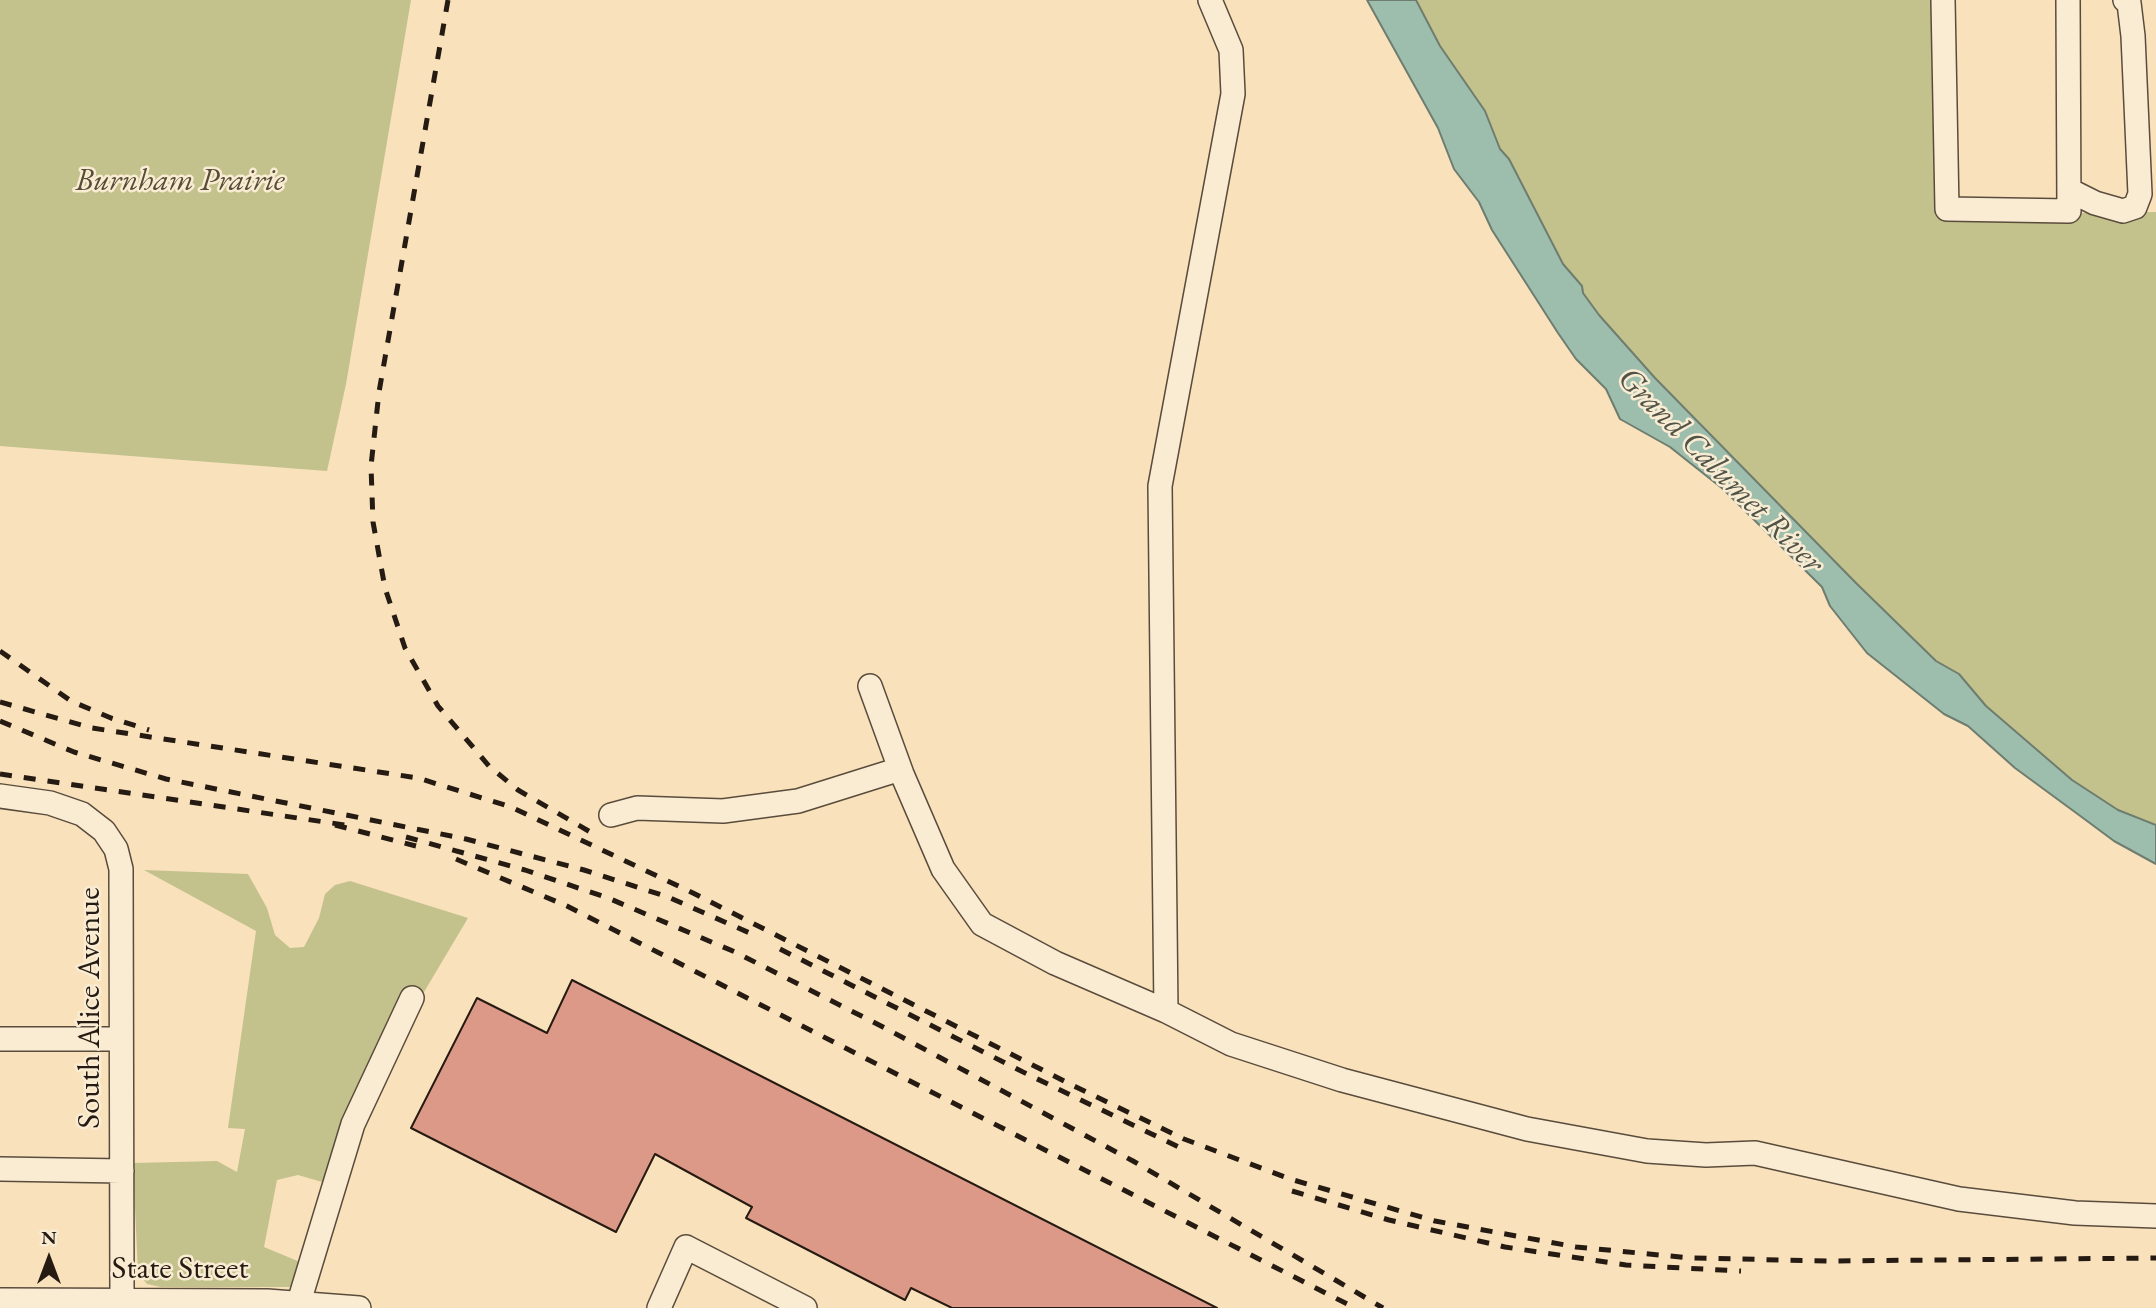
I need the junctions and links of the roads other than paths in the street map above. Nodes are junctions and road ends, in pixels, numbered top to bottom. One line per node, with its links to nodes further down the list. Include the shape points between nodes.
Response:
1 (1210, 0): 11 (street, via 1231,50 1233,94 1160,486)
2 (1943, 0): 5 (street, via 1947,209 2069,211)
3 (2068, 0): 5 (street)
4 (2125, 0): 5 (street, via 2133,36 2140,194 2135,207 2123,211)
5 (2069, 190)
6 (870, 686): 7 (street)
7 (900, 769): 9 (street, via 798,801 723,811 637,808); 11 (street, via 943,869 982,924 1055,963)
8 (0, 796): 12 (street, South Alice Avenue, via 50,803 82,814 104,831 116,849 121,869)
9 (611, 815)
10 (412, 998): 19 (street, via 354,1124)
11 (1166, 1010): 16 (street, via 1231,1044 1342,1080 1527,1129 1647,1151 1755,1153 2006,1206)
12 (121, 1038): 13 (street); 15 (street, South Alice Avenue)
13 (0, 1039)
14 (0, 1169): 15 (street)
15 (122, 1171): 18 (street, South Alice Avenue)
16 (2156, 1216)
17 (0, 1300): 18 (street, State Street)
18 (122, 1300): 19 (street, State Street)
19 (299, 1302): 20 (street, State Street)
20 (359, 1308)
21 (659, 1308): 22 (street, via 686,1247)
22 (805, 1308)

